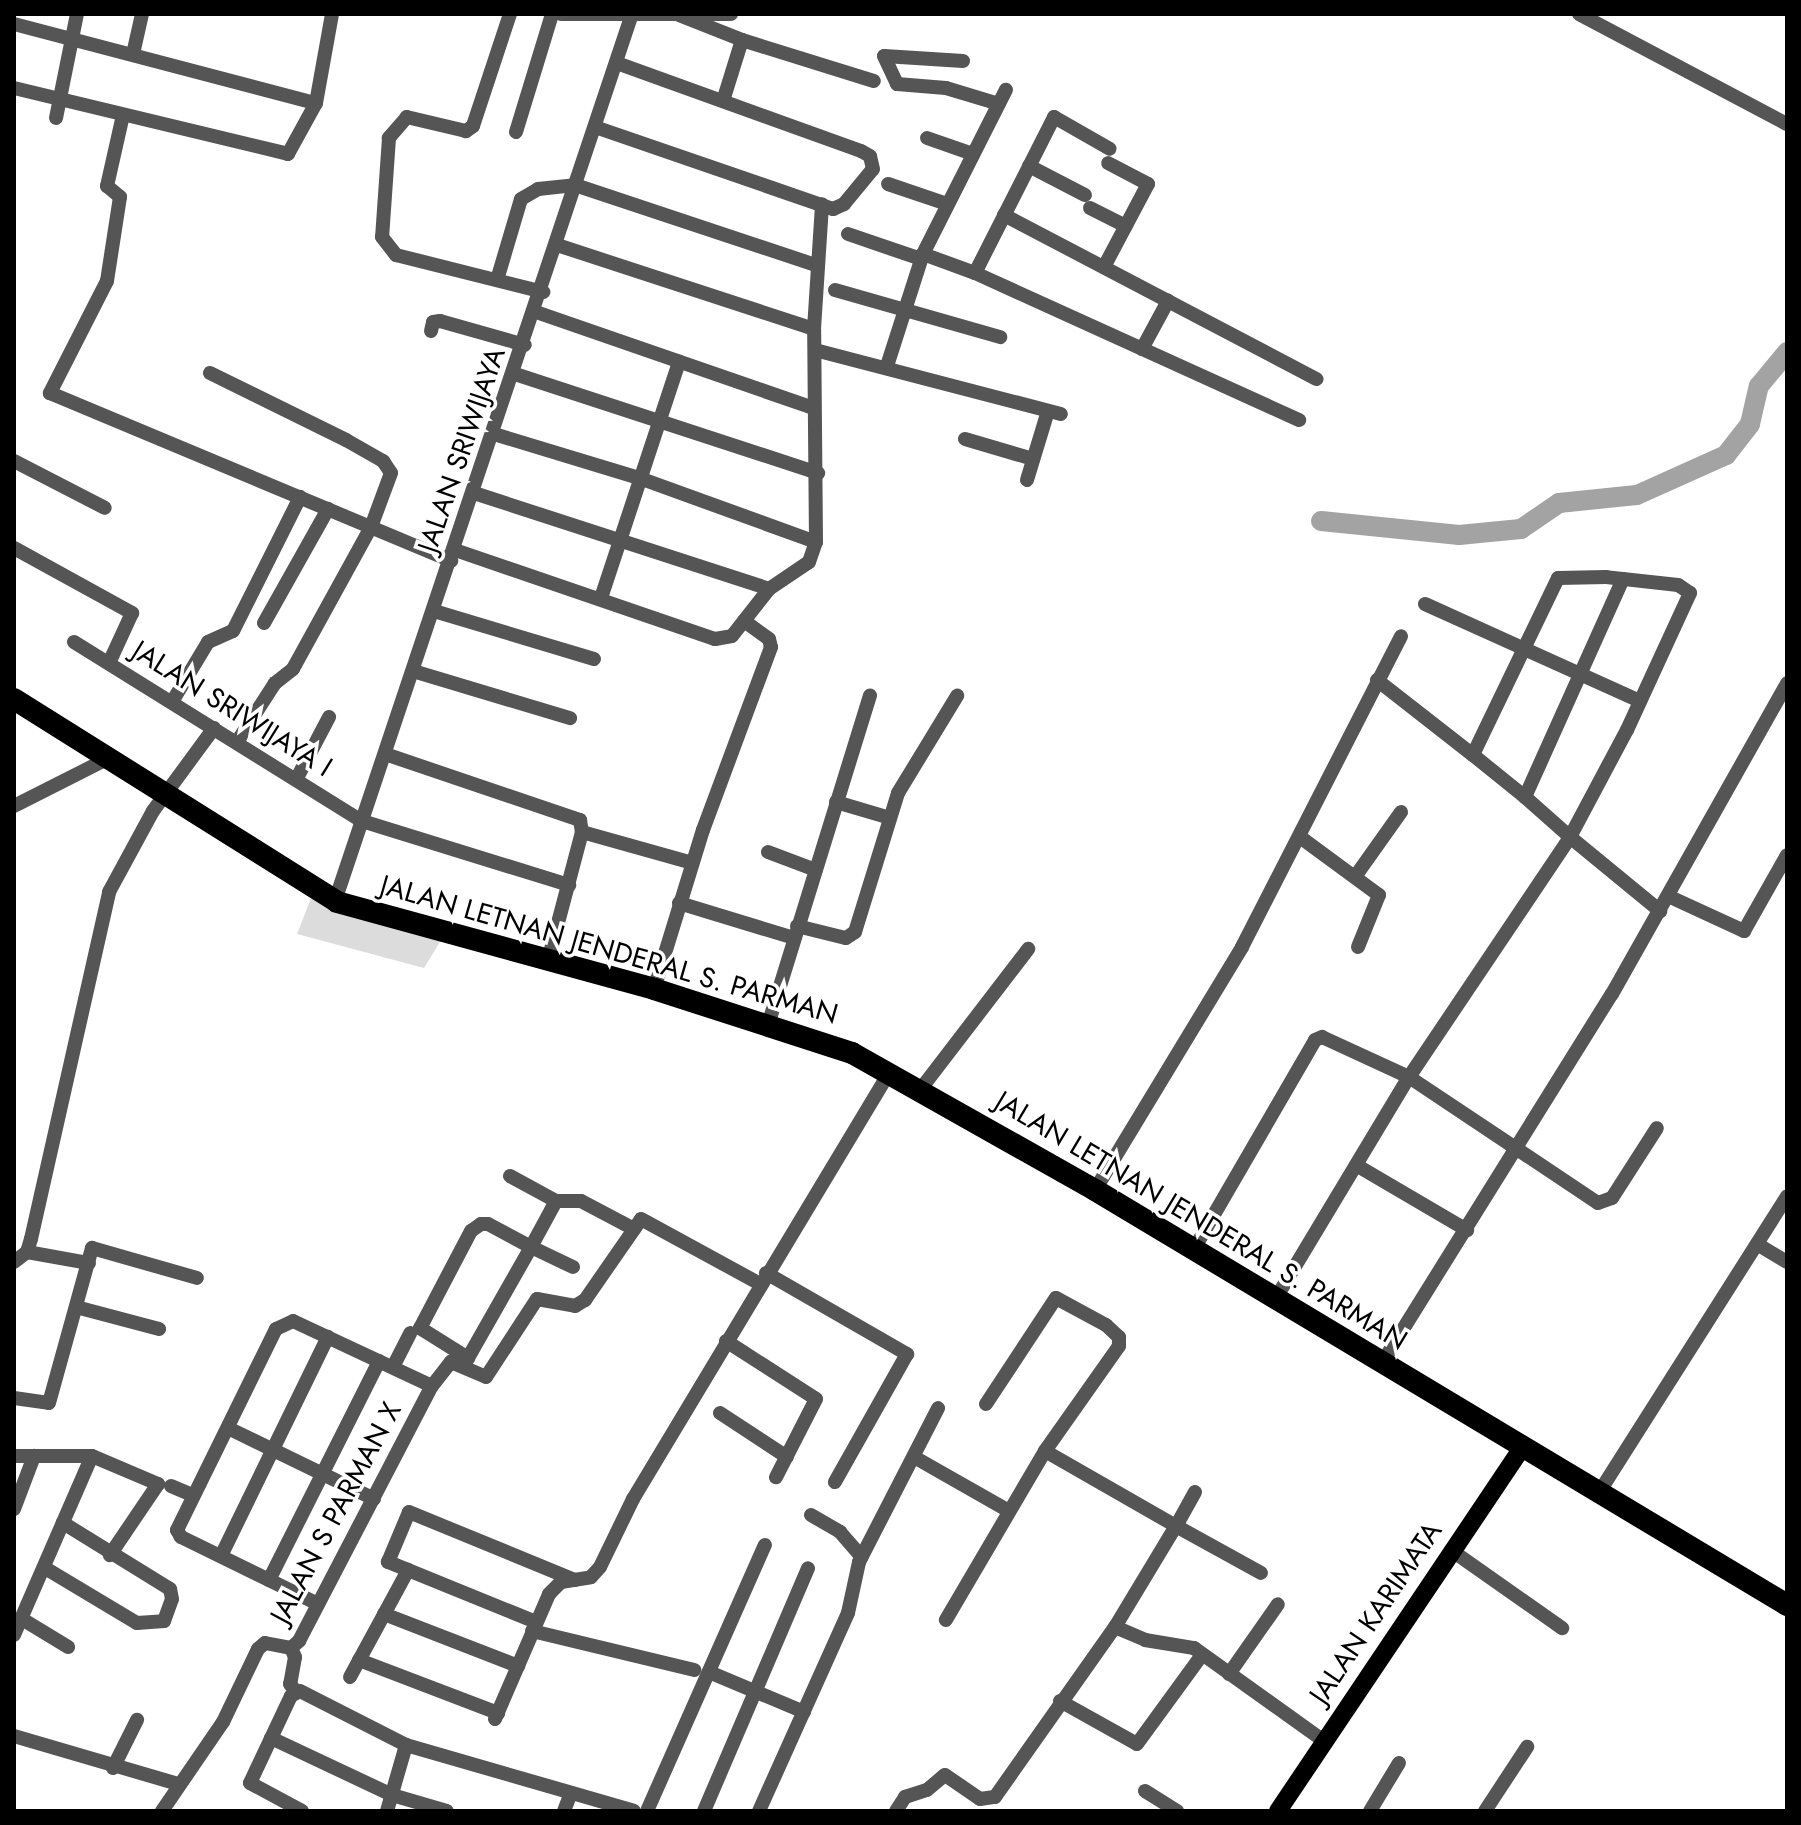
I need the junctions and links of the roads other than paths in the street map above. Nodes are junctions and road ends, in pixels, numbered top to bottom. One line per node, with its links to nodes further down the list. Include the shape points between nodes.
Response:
1 (77, 14): 12 (street)
2 (142, 14): 14 (street)
3 (332, 14): 22 (street)
4 (510, 14): 44 (street, via 473,126 466,131 407,117 393,130 386,149 382,237 388,251)
5 (552, 14): 28 (street)
6 (561, 14): 7 (street)
7 (632, 14): 10 (street); 16 (street, JALAN SRIWIJAYA)
8 (731, 14): 10 (street)
9 (1579, 14): 26 (street)
10 (679, 15): 13 (street)
11 (14, 24): 12 (street)
12 (71, 37): 14 (street); 20 (street)
13 (742, 40): 17 (street); 21 (street)
14 (133, 54): 22 (street)
15 (963, 61): 23 (street, via 884,56 897,84 946,88)
16 (616, 63): 21 (street); 27 (street, JALAN SRIWIJAYA)
17 (874, 81)
18 (14, 88): 20 (street)
19 (1006, 90): 23 (street)
20 (60, 99): 24 (street); 25 (street)
21 (723, 101): 34 (street, via 870,156 873,169 844,204 833,209)
22 (316, 103): 24 (street, via 288,154)
23 (999, 104): 30 (street)
24 (123, 115): 72 (street, via 107,186 120,197 107,281 50,393)
25 (56, 118)
26 (1787, 124)
27 (595, 127): 33 (street, JALAN SRIWIJAYA); 34 (street)
28 (516, 132)
29 (927, 138): 30 (street)
30 (973, 154): 35 (street)
31 (1029, 166): 36 (street); 37 (street); 37 (street, via 1054,117 1148,184)
32 (888, 184): 35 (street)
33 (575, 185): 39 (street, JALAN SRIWIJAYA); 41 (street); 44 (street, via 538,189 521,199)
34 (822, 204): 41 (street)
35 (947, 204): 40 (street)
36 (1004, 215): 42 (street); 43 (street)
37 (1126, 226): 42 (street)
38 (848, 234): 40 (street)
39 (557, 245): 46 (street, JALAN SRIWIJAYA); 50 (street)
40 (922, 256): 43 (street); 48 (street)
41 (816, 265): 50 (street)
42 (1104, 267): 47 (street)
43 (975, 273): 54 (street)
44 (497, 280): 46 (street)
45 (835, 290): 48 (street)
46 (543, 292): 49 (street, JALAN SRIWIJAYA)
47 (1168, 301): 54 (street); 60 (street)
48 (904, 311): 52 (street); 57 (street)
49 (536, 312): 53 (street, JALAN SRIWIJAYA); 56 (street)
50 (814, 329): 55 (street)
51 (431, 331): 53 (street, via 433,322 440,321)
52 (1000, 337)
53 (525, 345): 59 (street, JALAN SRIWIJAYA)
54 (1142, 349): 62 (street)
55 (815, 350): 57 (street); 61 (street)
56 (679, 362): 61 (street); 63 (street)
57 (887, 366): 66 (street, via 1054,413)
58 (210, 373): 75 (street, via 389,466 390,479)
59 (515, 374): 63 (street); 64 (street, JALAN SRIWIJAYA)
60 (1317, 379)
61 (814, 408): 68 (street)
62 (1299, 420)
63 (660, 422): 68 (street); 69 (street)
64 (494, 434): 69 (street); 71 (street, JALAN SRIWIJAYA)
65 (965, 439): 66 (street)
66 (1033, 459): 70 (street)
67 (14, 461): 73 (street)
68 (818, 473): 77 (street)
69 (642, 479): 76 (street); 77 (street)
70 (1027, 480)
71 (474, 493): 76 (street); 79 (street, JALAN SRIWIJAYA)
72 (300, 497): 74 (street); 100 (street, via 233,631 208,642)
73 (105, 508)
74 (328, 509): 75 (street); 86 (street)
75 (371, 527): 79 (street); 104 (street, via 293,669 275,683)
76 (620, 540): 81 (street); 82 (street)
77 (816, 542): 81 (street, via 809,562)
78 (14, 548): 91 (street, via 132,613)
79 (453, 555): 82 (street); 84 (street, JALAN SRIWIJAYA)
80 (1623, 579): 89 (street, via 1554,580); 93 (street); 99 (street, via 1678,585 1690,593)
81 (769, 589): 85 (street)
82 (601, 598): 85 (street, via 715,639 728,639)
83 (1425, 604): 89 (street)
84 (434, 611): 90 (street); 92 (street, JALAN SRIWIJAYA)
85 (744, 621): 121 (street, via 769,639 771,647)
86 (264, 623)
87 (1401, 636): 94 (street)
88 (74, 642): 91 (street, JALAN SRIWIJAYA I)
89 (1522, 647): 93 (street); 106 (street)
90 (594, 659)
91 (109, 663): 100 (street, JALAN SRIWIJAYA I)
92 (413, 671): 102 (street); 105 (street, JALAN SRIWIJAYA)
93 (1580, 674): 99 (street); 110 (street)
94 (1377, 680): 106 (street); 117 (street)
95 (1787, 683): 125 (street)
96 (870, 695): 111 (street)
97 (957, 696): 114 (street, via 909,771)
98 (14, 699): 107 (highway, JALAN LETNAN JENDERAL S. PARMAN)
99 (1640, 701): 118 (street)
100 (172, 702): 103 (street, JALAN SRIWIJAYA I)
101 (329, 717): 108 (street)
102 (570, 718)
103 (214, 728): 104 (street, JALAN SRIWIJAYA I); 109 (street)
104 (237, 742): 108 (street, JALAN SRIWIJAYA I)
105 (385, 754): 115 (street, JALAN SRIWIJAYA); 116 (street)
106 (1473, 755): 110 (street)
107 (107, 759): 109 (highway, JALAN LETNAN JENDERAL S. PARMAN); 112 (street)
108 (297, 778): 115 (street, JALAN SRIWIJAYA I)
109 (166, 796): 126 (highway, JALAN LETNAN JENDERAL S. PARMAN); 150 (street, via 109,892)
110 (1525, 797): 118 (street)
111 (836, 802): 114 (street); 122 (street)
112 (14, 806)
113 (1401, 812): 123 (street)
114 (890, 818): 129 (street, via 855,932 846,938)
115 (362, 821): 124 (street, JALAN SRIWIJAYA I); 126 (street, JALAN SRIWIJAYA)
116 (581, 826): 121 (street); 124 (street)
117 (1300, 837): 123 (street); 142 (street, via 1189,1040)
118 (1570, 837): 128 (street); 136 (street)
119 (768, 852): 122 (street)
120 (1787, 855): 125 (street, via 1744,931)
121 (692, 863): 127 (street)
122 (816, 870): 129 (street)
123 (1357, 874): 130 (street, via 1380,899)
124 (569, 885): 132 (street)
125 (1668, 896): 128 (street)
126 (335, 901): 132 (highway, JALAN LETNAN JENDERAL S. PARMAN)
127 (679, 903): 129 (street); 133 (street)
128 (1660, 911): 139 (street)
129 (796, 932): 134 (street)
130 (1358, 947)
131 (1028, 949): 137 (street)
132 (548, 961): 133 (highway, JALAN LETNAN JENDERAL S. PARMAN)
133 (654, 989): 134 (highway, JALAN LETNAN JENDERAL S. PARMAN)
134 (768, 1025): 135 (highway, JALAN LETNAN JENDERAL S. PARMAN, via 841,1049)
135 (889, 1073): 137 (highway, JALAN LETNAN JENDERAL S. PARMAN); 156 (street)
136 (1409, 1077): 139 (street); 140 (street); 149 (street, via 1329,1038 1315,1040)
137 (920, 1090): 142 (highway, JALAN LETNAN JENDERAL S. PARMAN)
138 (1657, 1128): 139 (street, via 1603,1203)
139 (1519, 1148): 146 (street)
140 (1356, 1165): 146 (street); 157 (street)
141 (510, 1176): 144 (street)
142 (1095, 1190): 149 (highway, JALAN LETNAN JENDERAL S. PARMAN)
143 (1787, 1196): 147 (street)
144 (556, 1201): 145 (street, via 581,1201); 148 (street)
145 (634, 1229): 156 (street, via 641,1219 649,1221); 165 (street, JALAN S PARMAN X, via 585,1300 575,1306 537,1299 495,1366 480,1378 451,1362)
146 (1467, 1230): 163 (street)
147 (1757, 1244): 152 (street); 183 (street)
148 (531, 1247): 148 (street, via 481,1224 471,1231 421,1324 422,1332 468,1358); 154 (street)
149 (1194, 1249): 157 (highway, JALAN LETNAN JENDERAL S. PARMAN)
150 (27, 1252): 151 (street); 153 (street)
151 (14, 1262)
152 (1787, 1262)
153 (89, 1263): 155 (street, via 92,1248); 158 (street)
154 (573, 1267)
155 (197, 1278)
156 (763, 1278): 162 (street); 181 (street, via 907,1354)
157 (1276, 1298): 163 (highway, JALAN LETNAN JENDERAL S. PARMAN)
158 (76, 1307): 159 (street); 166 (street, via 49,1403)
159 (159, 1329)
160 (410, 1333): 164 (street)
161 (328, 1337): 164 (street); 170 (street, via 284,1322); 172 (street)
162 (726, 1341): 177 (street, via 815,1395); 202 (street, via 633,1499 600,1567 591,1577)
163 (1382, 1363): 171 (highway, JALAN LETNAN JENDERAL S. PARMAN)
164 (386, 1364): 165 (street); 179 (street)
165 (432, 1386): 186 (street, JALAN S PARMAN X)
166 (14, 1398)
167 (986, 1404): 173 (street, via 1056,1298 1106,1325 1119,1337 1119,1346)
168 (938, 1408): 178 (street)
169 (720, 1413): 177 (street)
170 (230, 1429): 172 (street); 185 (street)
171 (1523, 1447): 183 (highway, JALAN LETNAN JENDERAL S. PARMAN); 193 (main road, JALAN KARIMATA)
172 (275, 1448): 179 (street); 195 (street)
173 (1045, 1451): 188 (street); 191 (street)
174 (14, 1456): 175 (street)
175 (34, 1456): 176 (street); 187 (street)
176 (92, 1456): 190 (street); 194 (street, via 158,1484)
177 (787, 1457): 180 (street)
178 (914, 1457): 188 (street); 196 (street)
179 (320, 1471): 186 (street); 201 (street)
180 (776, 1477)
181 (835, 1482)
182 (171, 1486): 185 (street)
183 (1600, 1491): 205 (highway, JALAN LETNAN JENDERAL S. PARMAN)
184 (1195, 1492): 191 (street)
185 (192, 1495): 195 (street, via 178,1533)
186 (374, 1499): 203 (street, JALAN S PARMAN X)
187 (14, 1509)
188 (1009, 1511): 208 (street)
189 (811, 1515): 196 (street, via 840,1532)
190 (63, 1523): 194 (street); 197 (street)
191 (1176, 1526): 200 (street); 210 (street)
192 (765, 1545): 218 (street)
193 (1451, 1550): 211 (street); 228 (main road, JALAN KARIMATA)
194 (110, 1555): 197 (street, via 171,1591 163,1623 137,1623)
195 (221, 1556): 201 (street)
196 (861, 1560): 224 (street, via 852,1602)
197 (45, 1568): 207 (street)
198 (808, 1568): 221 (street)
199 (408, 1570): 202 (street, via 388,1562 409,1512); 206 (street); 209 (street)
200 (1261, 1573)
201 (269, 1580): 203 (street)
202 (576, 1580): 209 (street, via 555,1586)
203 (318, 1604): 214 (street, JALAN S PARMAN X)
204 (1278, 1604): 219 (street)
205 (1787, 1605)
206 (384, 1614): 216 (street); 217 (street)
207 (22, 1619): 212 (street); 213 (street)
208 (946, 1620)
209 (534, 1626): 217 (street); 218 (street)
210 (1115, 1627): 215 (street, via 1145,1640 1182,1643); 223 (street)
211 (1562, 1628)
212 (14, 1635)
213 (68, 1647)
214 (291, 1648): 222 (street, via 290,1684); 233 (street, JALAN S PARMAN X, via 261,1646 223,1722)
215 (1202, 1655): 219 (street); 223 (street, via 1137,1744)
216 (359, 1660): 217 (street, via 496,1716); 220 (street)
217 (518, 1666)
218 (702, 1671): 221 (street); 245 (street)
219 (1229, 1674): 228 (street)
220 (350, 1677)
221 (755, 1690): 224 (street); 246 (street)
222 (296, 1692): 227 (street); 229 (street)
223 (1060, 1701): 237 (street)
224 (804, 1712): 247 (street)
225 (137, 1720): 232 (street)
226 (14, 1736): 232 (street)
227 (271, 1738): 236 (street); 240 (street, via 250,1784)
228 (1324, 1741): 238 (main road, JALAN KARIMATA)
229 (406, 1745): 235 (street); 236 (street)
230 (1527, 1747): 251 (street)
231 (1399, 1763): 250 (street)
232 (113, 1768): 233 (street)
233 (178, 1784): 239 (street, JALAN S PARMAN X)
234 (1145, 1791): 249 (street)
235 (571, 1793): 243 (street); 244 (street)
236 (392, 1795): 241 (street); 242 (street)
237 (989, 1806): 248 (street, via 948,1774 927,1790 905,1797)
238 (1279, 1810)
239 (162, 1811)
240 (302, 1811)
241 (387, 1811)
242 (447, 1811)
243 (564, 1811)
244 (634, 1811)
245 (647, 1811)
246 (704, 1811)
247 (759, 1811)
248 (896, 1811)
249 (1177, 1811)
250 (1370, 1811)
251 (1485, 1811)

